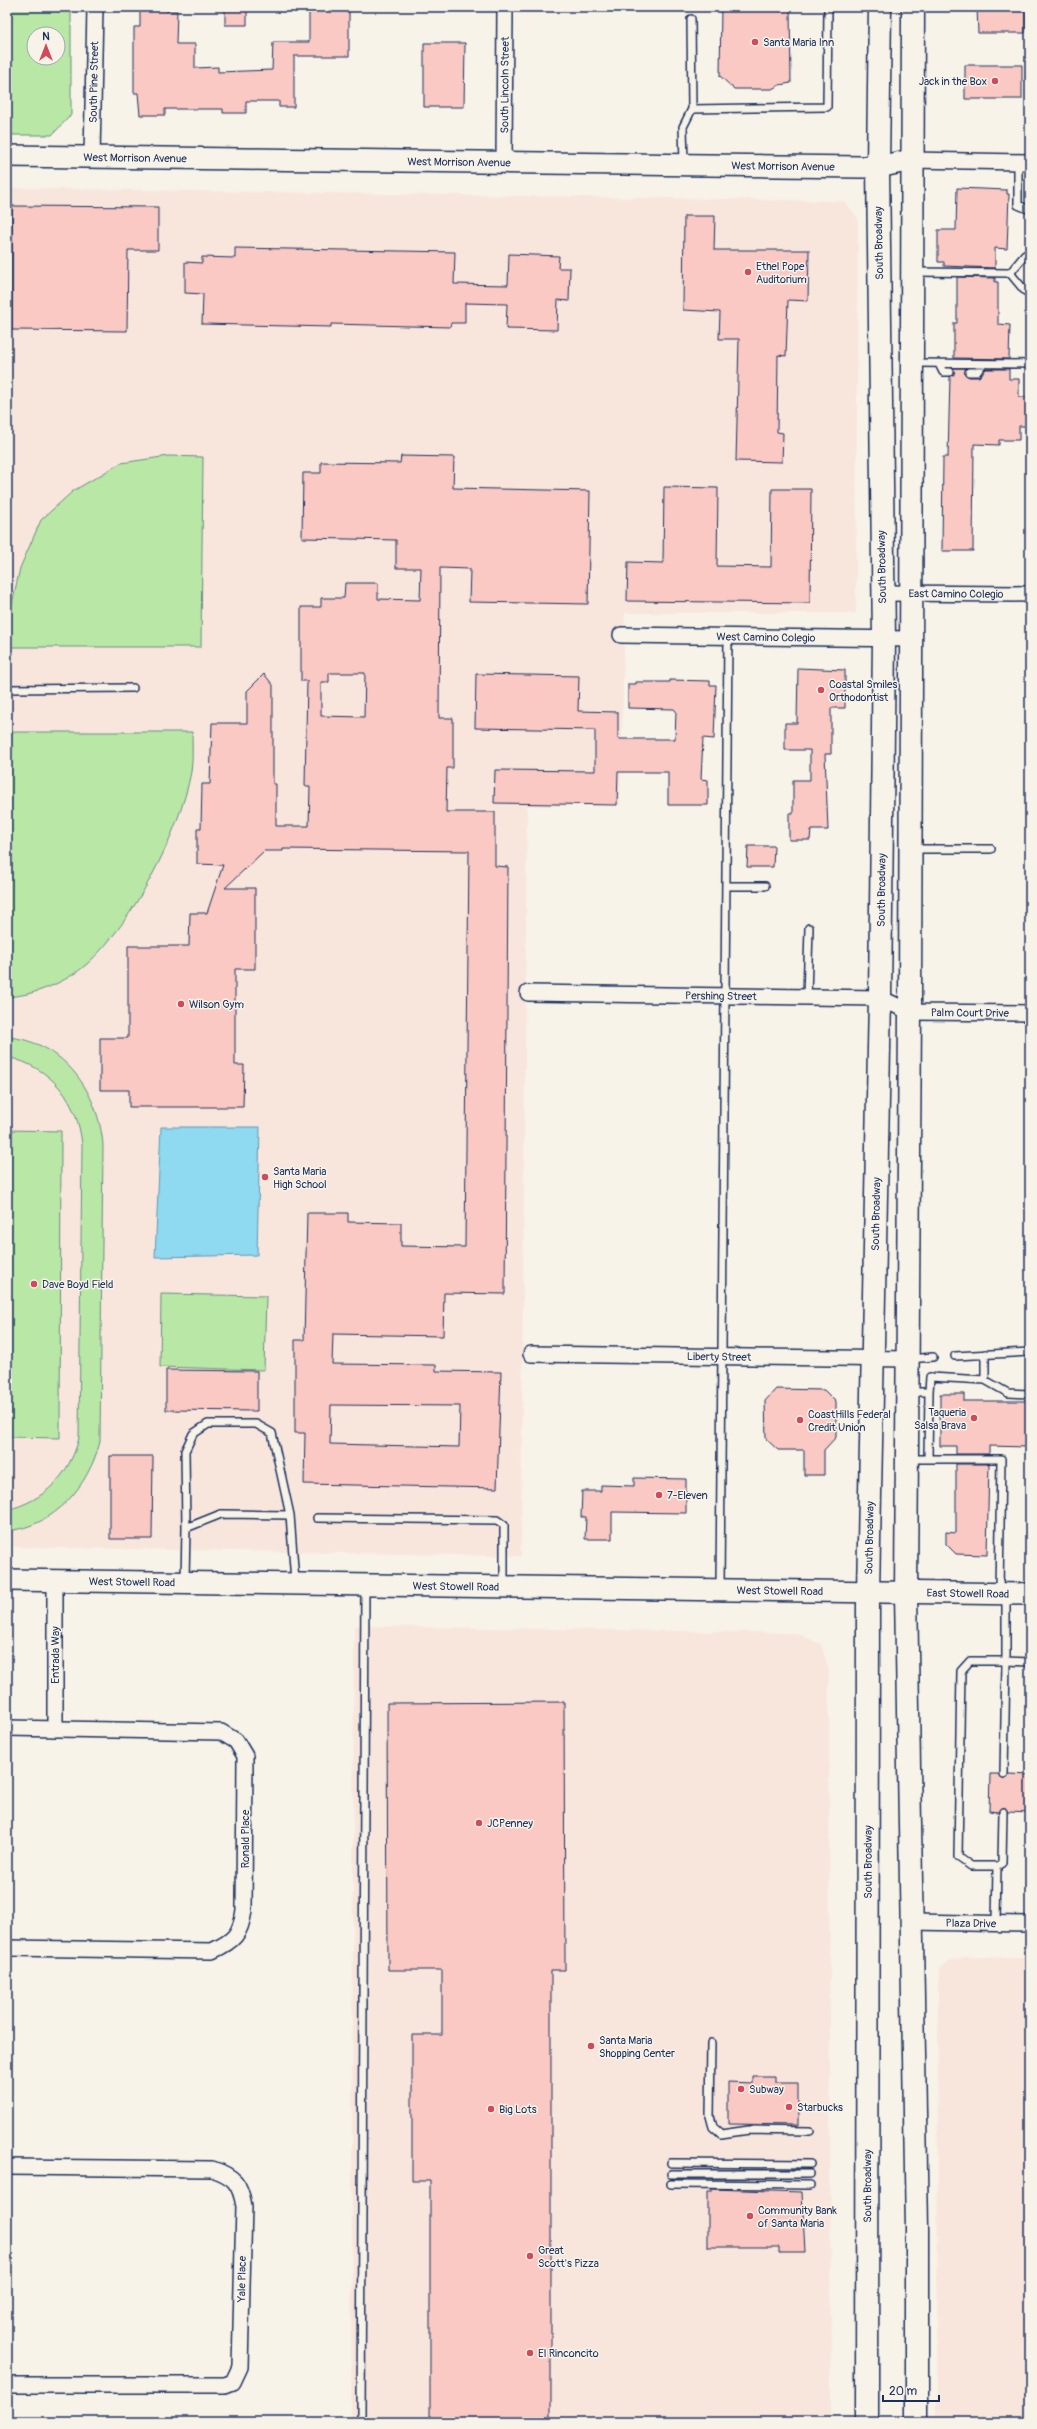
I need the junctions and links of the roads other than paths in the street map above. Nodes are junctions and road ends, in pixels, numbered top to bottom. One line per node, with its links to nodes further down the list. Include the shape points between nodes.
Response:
1 (95, 7): 9 (street, South Pine Street)
2 (505, 7): 12 (street, South Lincoln Street)
3 (828, 7): 7 (lane, via 827,107)
4 (880, 7): 14 (main road, South Broadway)
5 (913, 7): 10 (main road)
6 (691, 19): 7 (lane)
7 (692, 109): 13 (lane, via 683,127)
8 (7, 156): 9 (main road, West Morrison Avenue)
9 (92, 157): 12 (main road, West Morrison Avenue)
10 (911, 160): 11 (street); 14 (main road, West Morrison Avenue); 17 (main road)
11 (1024, 162): 15 (lane, via 1018,205)
12 (504, 164): 13 (main road, West Morrison Avenue)
13 (684, 166): 14 (main road, West Morrison Avenue)
14 (878, 167): 26 (main road, South Broadway)
15 (1030, 210)
16 (1030, 255): 18 (lane, via 1025,255)
17 (911, 272): 18 (lane); 20 (main road)
18 (1010, 274): 19 (lane, via 1025,291)
19 (1030, 291)
20 (912, 363): 21 (lane); 27 (main road)
21 (939, 364): 22 (lane); 24 (lane, via 943,372)
22 (983, 364): 23 (lane); 25 (lane, via 977,372)
23 (1030, 364)
24 (950, 372)
25 (969, 372)
26 (882, 593): 27 (street, East Camino Colegio); 31 (main road, South Broadway)
27 (912, 593): 28 (street, East Camino Colegio); 32 (main road)
28 (1030, 594)
29 (620, 636): 30 (street, West Camino Colegio)
30 (728, 637): 31 (street, West Camino Colegio); 37 (lane)
31 (884, 639): 32 (street, West Camino Colegio); 43 (main road, South Broadway)
32 (911, 639): 35 (main road)
33 (133, 688): 34 (lane)
34 (7, 689)
35 (911, 849): 36 (lane); 44 (main road)
36 (991, 849)
37 (726, 886): 38 (lane); 41 (lane)
38 (765, 886)
39 (808, 928): 42 (lane)
40 (528, 993): 41 (street, Pershing Street)
41 (725, 997): 42 (street, Pershing Street); 49 (lane)
42 (808, 998): 43 (street, Pershing Street)
43 (880, 998): 44 (street, Pershing Street); 52 (main road, South Broadway)
44 (910, 1012): 45 (street, Palm Court Drive); 53 (main road)
45 (1030, 1013)
46 (1030, 1352): 48 (lane)
47 (531, 1354): 49 (street, Liberty Street)
48 (986, 1354): 50 (lane); 54 (lane)
49 (721, 1356): 52 (street, Liberty Street); 69 (lane)
50 (955, 1356)
51 (934, 1357): 53 (lane)
52 (874, 1358): 53 (street, Liberty Street); 70 (main road, South Broadway)
53 (907, 1359): 55 (main road)
54 (985, 1380): 56 (lane, via 930,1377); 57 (lane, via 1008,1393)
55 (907, 1392): 56 (lane); 58 (main road)
56 (929, 1392): 59 (lane)
57 (1030, 1394)
58 (906, 1459): 59 (lane); 71 (main road)
59 (928, 1459): 72 (lane, via 1001,1459)
60 (290, 1515): 62 (lane, via 221,1514); 62 (lane, via 272,1433 256,1424 208,1424 193,1434 185,1451); 66 (lane)
61 (316, 1518): 68 (lane, via 497,1520 504,1525)
62 (186, 1528): 65 (lane)
63 (7, 1580): 64 (main road, West Stowell Road)
64 (55, 1581): 65 (main road, West Stowell Road); 77 (street, Entrada Way)
65 (185, 1582): 66 (main road, West Stowell Road)
66 (296, 1583): 67 (main road, West Stowell Road)
67 (365, 1584): 68 (main road, West Stowell Road); 95 (lane)
68 (504, 1586): 69 (main road, West Stowell Road)
69 (720, 1590): 70 (main road, West Stowell Road)
70 (868, 1592): 71 (main road, West Stowell Road); 96 (main road, South Broadway)
71 (906, 1593): 72 (main road, East Stowell Road); 81 (main road)
72 (1002, 1594): 73 (main road, East Stowell Road); 74 (lane)
73 (1030, 1594)
74 (1006, 1662): 75 (lane); 78 (lane); 80 (lane, via 970,1661 961,1671 958,1857 971,1866)
75 (1030, 1662)
76 (7, 1728): 77 (street, Ronald Place)
77 (55, 1729): 84 (street, Ronald Place, via 221,1732 236,1741 245,1756 242,1926 230,1942 212,1951)
78 (1004, 1774)
79 (1003, 1812): 80 (lane, via 1002,1863)
80 (997, 1866): 82 (lane)
81 (912, 1922): 82 (street, Plaza Drive); 97 (main road)
82 (996, 1924): 83 (street, Plaza Drive)
83 (1030, 1924)
84 (7, 1948)
85 (711, 2043): 86 (lane, via 710,2116 713,2127 721,2134 745,2131)
86 (810, 2131)
87 (671, 2163): 88 (lane)
88 (810, 2164)
89 (7, 2167): 94 (street, Yale Place, via 212,2169 230,2175 241,2190 244,2206 240,2367 232,2382 225,2385)
90 (671, 2174): 91 (lane)
91 (810, 2174)
92 (671, 2184): 93 (lane)
93 (810, 2185)
94 (7, 2385)
95 (361, 2422)
96 (866, 2422)
97 (917, 2422)

